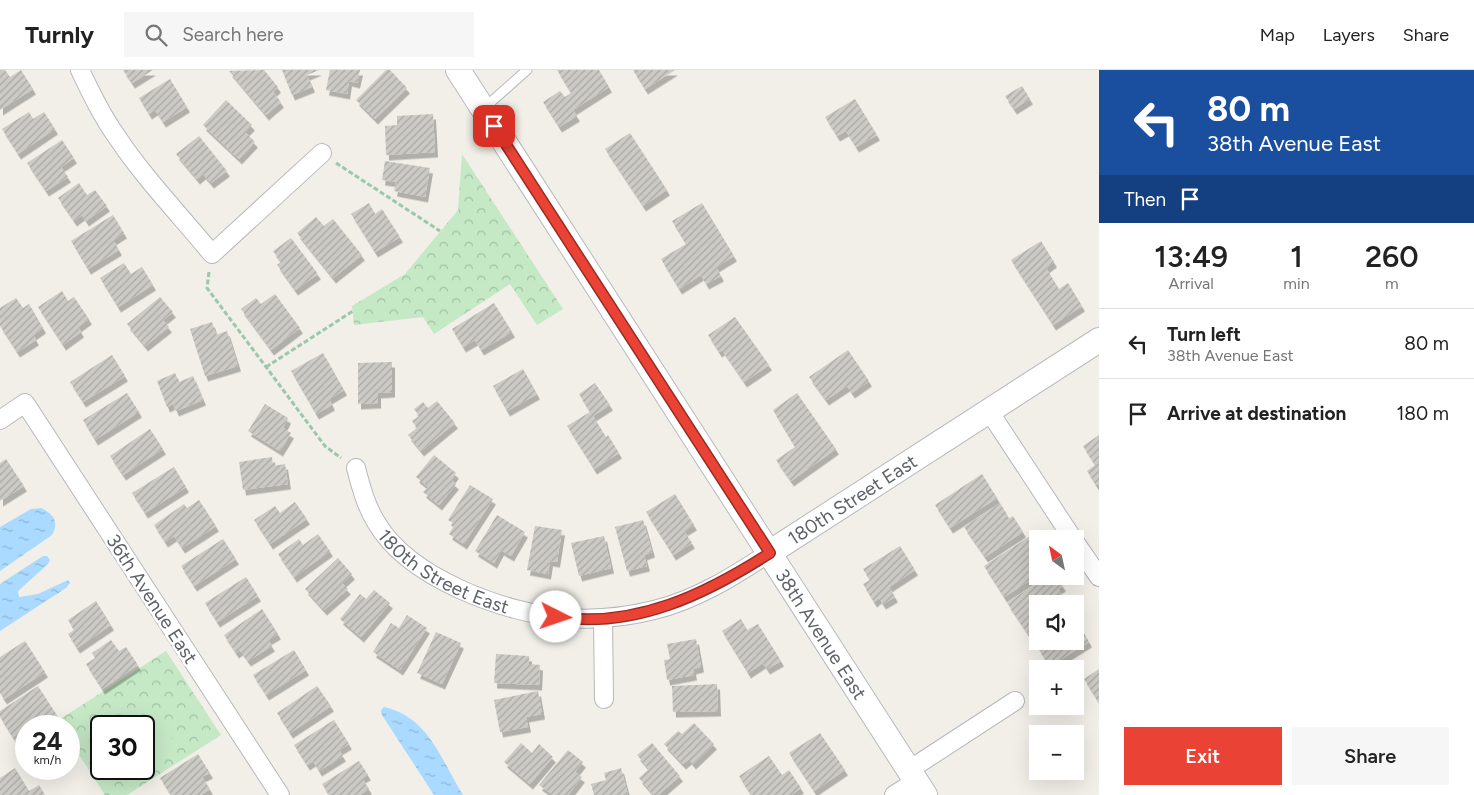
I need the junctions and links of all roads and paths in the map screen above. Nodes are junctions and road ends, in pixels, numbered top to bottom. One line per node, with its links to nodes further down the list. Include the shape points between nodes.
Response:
1 (80, 70): 7 (street, via 101,113 140,170)
2 (458, 70): 4 (street, 38th Avenue East)
3 (527, 70): 4 (lane)
4 (483, 109): 15 (street, 38th Avenue East)
5 (322, 153): 6 (path); 7 (street)
6 (440, 231)
7 (212, 254): 10 (path, via 207,288)
8 (353, 311): 10 (path)
9 (1099, 340): 11 (street, 180th Street East)
10 (266, 367): 13 (path, via 325,446)
11 (989, 412): 14 (street); 15 (street, 180th Street East)
12 (0, 420): 22 (street, 36th Avenue East, via 25,404)
13 (356, 468): 18 (street, 180th Street East, via 376,523 399,550 427,571 495,605 567,618)
14 (1067, 530)
15 (770, 553): 18 (street, 180th Street East, via 686,600 636,614); 21 (street, 38th Avenue East)
16 (1084, 555): 17 (street)
17 (1099, 577)
18 (603, 618): 19 (street)
19 (604, 699)
20 (1016, 701): 21 (street)
21 (917, 782): 23 (street)
22 (280, 795)
23 (894, 795)

